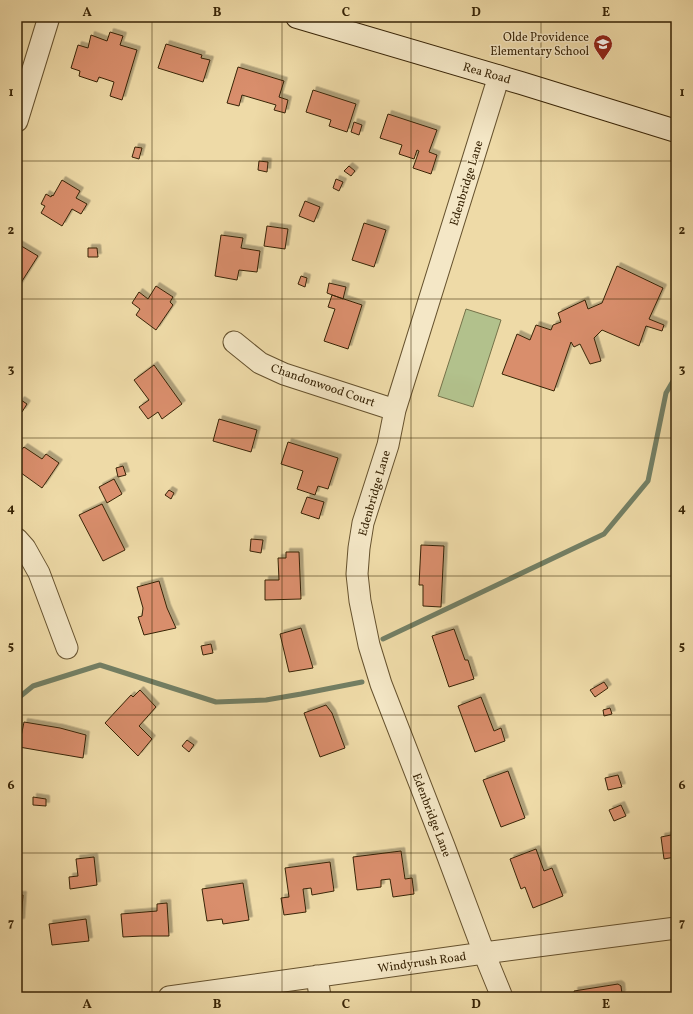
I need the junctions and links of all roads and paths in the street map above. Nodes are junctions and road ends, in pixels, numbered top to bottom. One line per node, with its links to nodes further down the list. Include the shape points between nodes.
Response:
1 (48, 17): 4 (street)
2 (297, 17): 3 (main road, Rea Road)
3 (499, 76): 5 (main road, Rea Road); 7 (street, Edenbridge Lane)
4 (17, 121)
5 (676, 131)
6 (234, 342): 7 (street, Chandonwood Court, via 260,362 284,374)
7 (396, 410): 11 (street, Edenbridge Lane, via 358,548 360,600 381,684)
8 (17, 539): 9 (street, via 39,573)
9 (67, 648)
10 (676, 928): 11 (street, Windyrush Road)
11 (484, 953): 12 (street, Windyrush Road); 15 (street, Edenbridge Lane)
12 (317, 976): 13 (street, Windyrush Road); 14 (street)
13 (169, 997)
14 (320, 997)
15 (502, 997)

